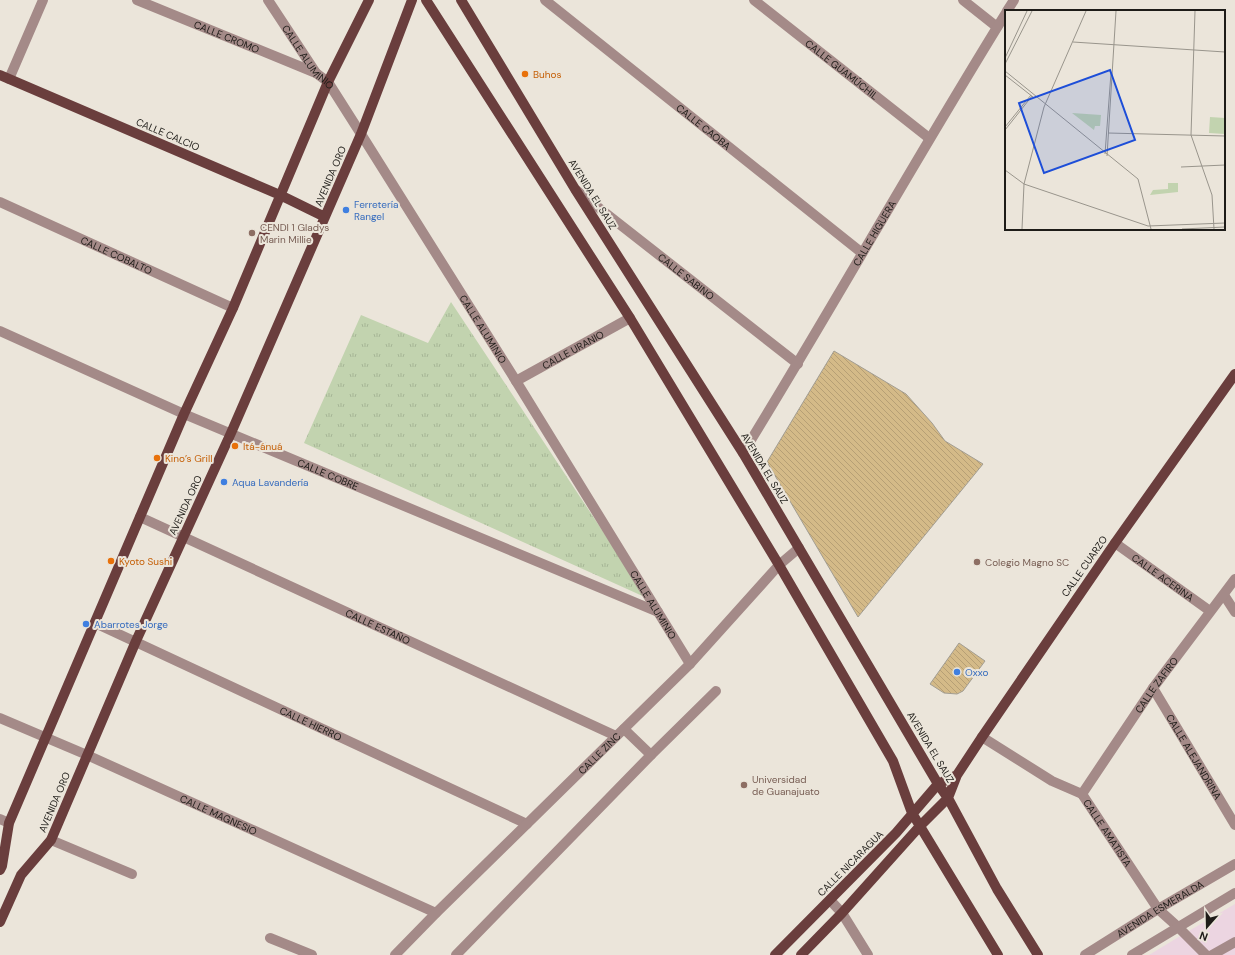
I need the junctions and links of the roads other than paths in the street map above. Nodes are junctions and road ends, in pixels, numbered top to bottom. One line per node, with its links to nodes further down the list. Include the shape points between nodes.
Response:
1 (43, 0): 16 (street)
2 (137, 0): 15 (street, CALLE CROMO)
3 (268, 0): 15 (street, CALLE ALUMINIO)
4 (369, 0): 17 (main road)
5 (412, 0): 18 (main road, AVENIDA ORO)
6 (426, 0): 26 (main road)
7 (461, 0): 20 (main road, AVENIDA EL SAUZ)
8 (545, 0): 24 (street, CALLE CAOBA)
9 (754, 0): 19 (street, CALLE GUAMÚCHIL)
10 (963, 0): 14 (street)
11 (1014, 0): 12 (street, CALLE HIGUERA)
12 (1008, 10)
13 (1005, 15): 14 (street, CALLE HIGUERA)
14 (997, 27): 19 (street, CALLE HIGUERA)
15 (316, 73): 17 (street, CALLE ALUMINIO)
16 (4, 77): 21 (main road, CALLE CALCIO)
17 (328, 82): 18 (street, CALLE ALUMINIO); 21 (main road)
18 (361, 134): 23 (main road, AVENIDA ORO); 30 (street, CALLE ALUMINIO)
19 (929, 138): 24 (street, CALLE HIGUERA)
20 (575, 189): 28 (street, CALLE SABINO); 33 (main road, AVENIDA EL SAUZ)
21 (280, 195): 23 (main road, CALLE CALCIO); 25 (main road)
22 (0, 202): 25 (street, CALLE COBALTO)
23 (325, 217): 32 (main road, AVENIDA ORO)
24 (862, 254): 28 (street, CALLE HIGUERA)
25 (233, 308): 31 (main road)
26 (630, 318): 30 (street, CALLE URANIO); 38 (main road)
27 (0, 331): 31 (street, CALLE COBRE)
28 (798, 364): 33 (street, CALLE HIGUERA)
29 (1235, 374): 36 (main road, CALLE CUARZO)
30 (516, 381): 42 (street, CALLE ALUMINIO)
31 (184, 414): 32 (street, CALLE COBRE); 34 (main road)
32 (231, 433): 35 (main road, AVENIDA ORO); 42 (street, CALLE COBRE)
33 (743, 453): 37 (main road, AVENIDA EL SAUZ)
34 (140, 517): 35 (street, CALLE ESTAÑO); 44 (main road)
35 (184, 537): 45 (main road, AVENIDA ORO); 51 (street, CALLE ESTAÑO)
36 (1115, 543): 41 (street, CALLE ACERINA); 52 (main road, CALLE CUARZO)
37 (799, 548): 38 (street, CALLE ZINC); 57 (main road, AVENIDA EL SAUZ)
38 (779, 565): 46 (street, CALLE ZINC); 60 (main road, via 893,761)
39 (1235, 579): 40 (street, CALLE ZAFIRO)
40 (1224, 595): 41 (street, CALLE ZAFIRO); 43 (street)
41 (1210, 611): 47 (street, CALLE ZAFIRO)
42 (658, 612): 46 (street, CALLE ALUMINIO)
43 (1235, 612)
44 (95, 622): 45 (street, CALLE HIERRO); 53 (main road)
45 (136, 641): 54 (main road, AVENIDA ORO); 62 (street, CALLE HIERRO)
46 (690, 664): 50 (street, CALLE ZINC)
47 (1154, 688): 58 (street, CALLE ZAFIRO); 63 (street, CALLE ALEJANDRINA)
48 (716, 691): 55 (street)
49 (0, 718): 53 (street, CALLE MAGNESIO)
50 (624, 729): 51 (street, CALLE ZINC); 55 (street)
51 (616, 736): 62 (street, CALLE ZINC)
52 (982, 737): 56 (main road, CALLE CUARZO); 58 (street, CALLE AMATISTA, via 1052,782)
53 (46, 739): 54 (street, CALLE MAGNESIO); 61 (main road)
54 (87, 755): 65 (main road, AVENIDA ORO); 72 (street, CALLE MAGNESIO)
55 (651, 755): 80 (street)
56 (957, 775): 57 (main road); 59 (main road, CALLE CUARZO)
57 (938, 784): 59 (main road, AVENIDA EL SAUZ); 60 (main road, CALLE NICARAGUA)
58 (1082, 794): 71 (street, CALLE AMATISTA)
59 (948, 798): 64 (main road); 85 (main road, AVENIDA EL SAUZ, via 997,889)
60 (912, 813): 64 (main road); 70 (main road, CALLE NICARAGUA, via 896,833)
61 (4, 821): 67 (main road)
62 (527, 824): 72 (street, CALLE ZINC)
63 (1235, 825)
64 (920, 826): 73 (main road); 84 (main road)
65 (51, 840): 68 (street); 74 (main road, AVENIDA ORO, via 21,875)
66 (1235, 864): 71 (street, AVENIDA ESMERALDA)
67 (0, 870)
68 (132, 874)
69 (1235, 893): 75 (street)
70 (830, 900): 73 (street); 81 (main road, CALLE NICARAGUA)
71 (1158, 909): 75 (street, CALLE AMATISTA); 86 (street, AVENIDA ESMERALDA)
72 (436, 913): 79 (street, CALLE ZINC)
73 (842, 913): 82 (main road); 83 (street)
74 (0, 922)
75 (1178, 927): 87 (street); 88 (street, CALLE AMATISTA)
76 (270, 938): 78 (street)
77 (1235, 942): 89 (street)
78 (312, 955)
79 (395, 955)
80 (456, 955)
81 (774, 955)
82 (801, 955)
83 (868, 955)
84 (998, 955)
85 (1038, 955)
86 (1085, 955)
87 (1132, 955)
88 (1206, 955)
89 (1212, 955)

